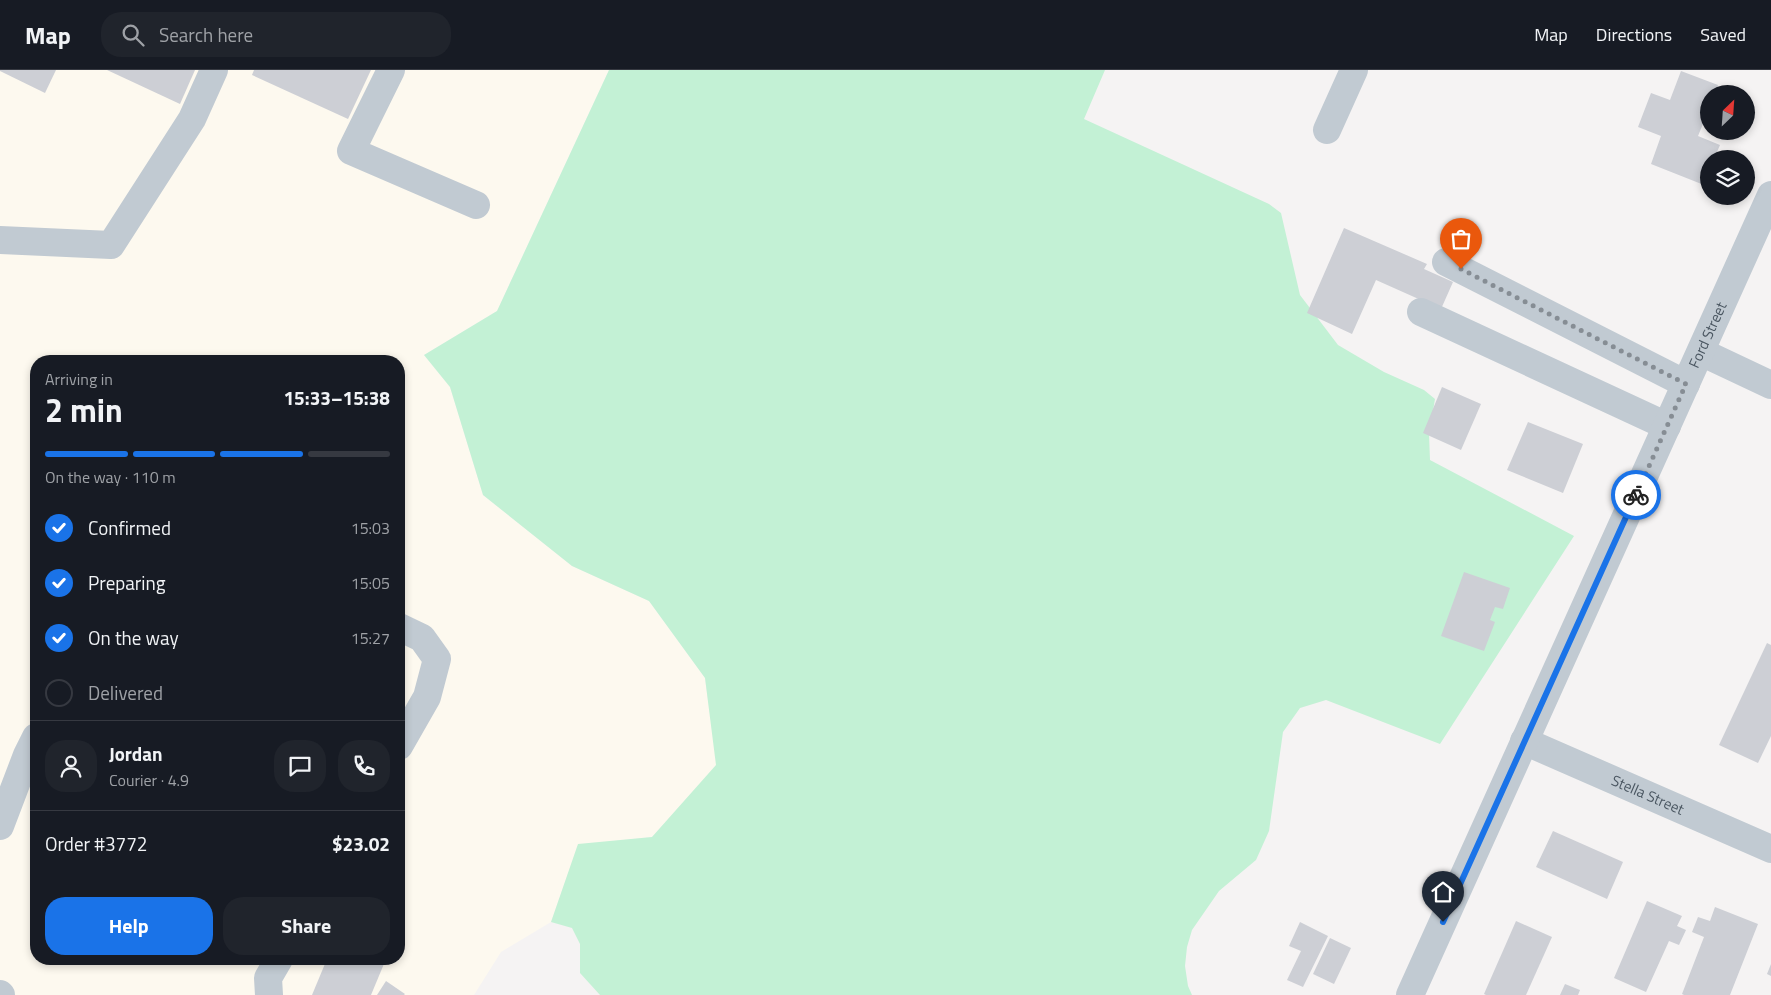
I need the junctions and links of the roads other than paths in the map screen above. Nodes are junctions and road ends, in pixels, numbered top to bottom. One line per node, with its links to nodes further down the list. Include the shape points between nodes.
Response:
1 (214, 70): 7 (street, via 192,119 112,245)
2 (391, 70): 6 (street, via 352,151)
3 (1354, 70): 4 (street)
4 (1327, 130)
5 (1771, 195): 10 (street, Ford Street)
6 (476, 205)
7 (0, 240)
8 (1446, 262): 11 (street)
9 (1421, 312): 13 (street)
10 (1700, 352): 11 (street, Ford Street); 12 (street)
11 (1686, 384): 13 (street, Ford Street)
12 (1771, 385)
13 (1667, 426): 16 (street, Ford Street)
14 (405, 630): 15 (street, via 422,638 437,659 427,697)
15 (405, 736)
16 (1524, 741): 19 (street, Stella Street); 22 (street, Ford Street)
17 (30, 749): 18 (street)
18 (0, 826)
19 (1771, 849)
20 (276, 965): 21 (street, via 268,978)
21 (269, 995)
22 (1410, 995)

